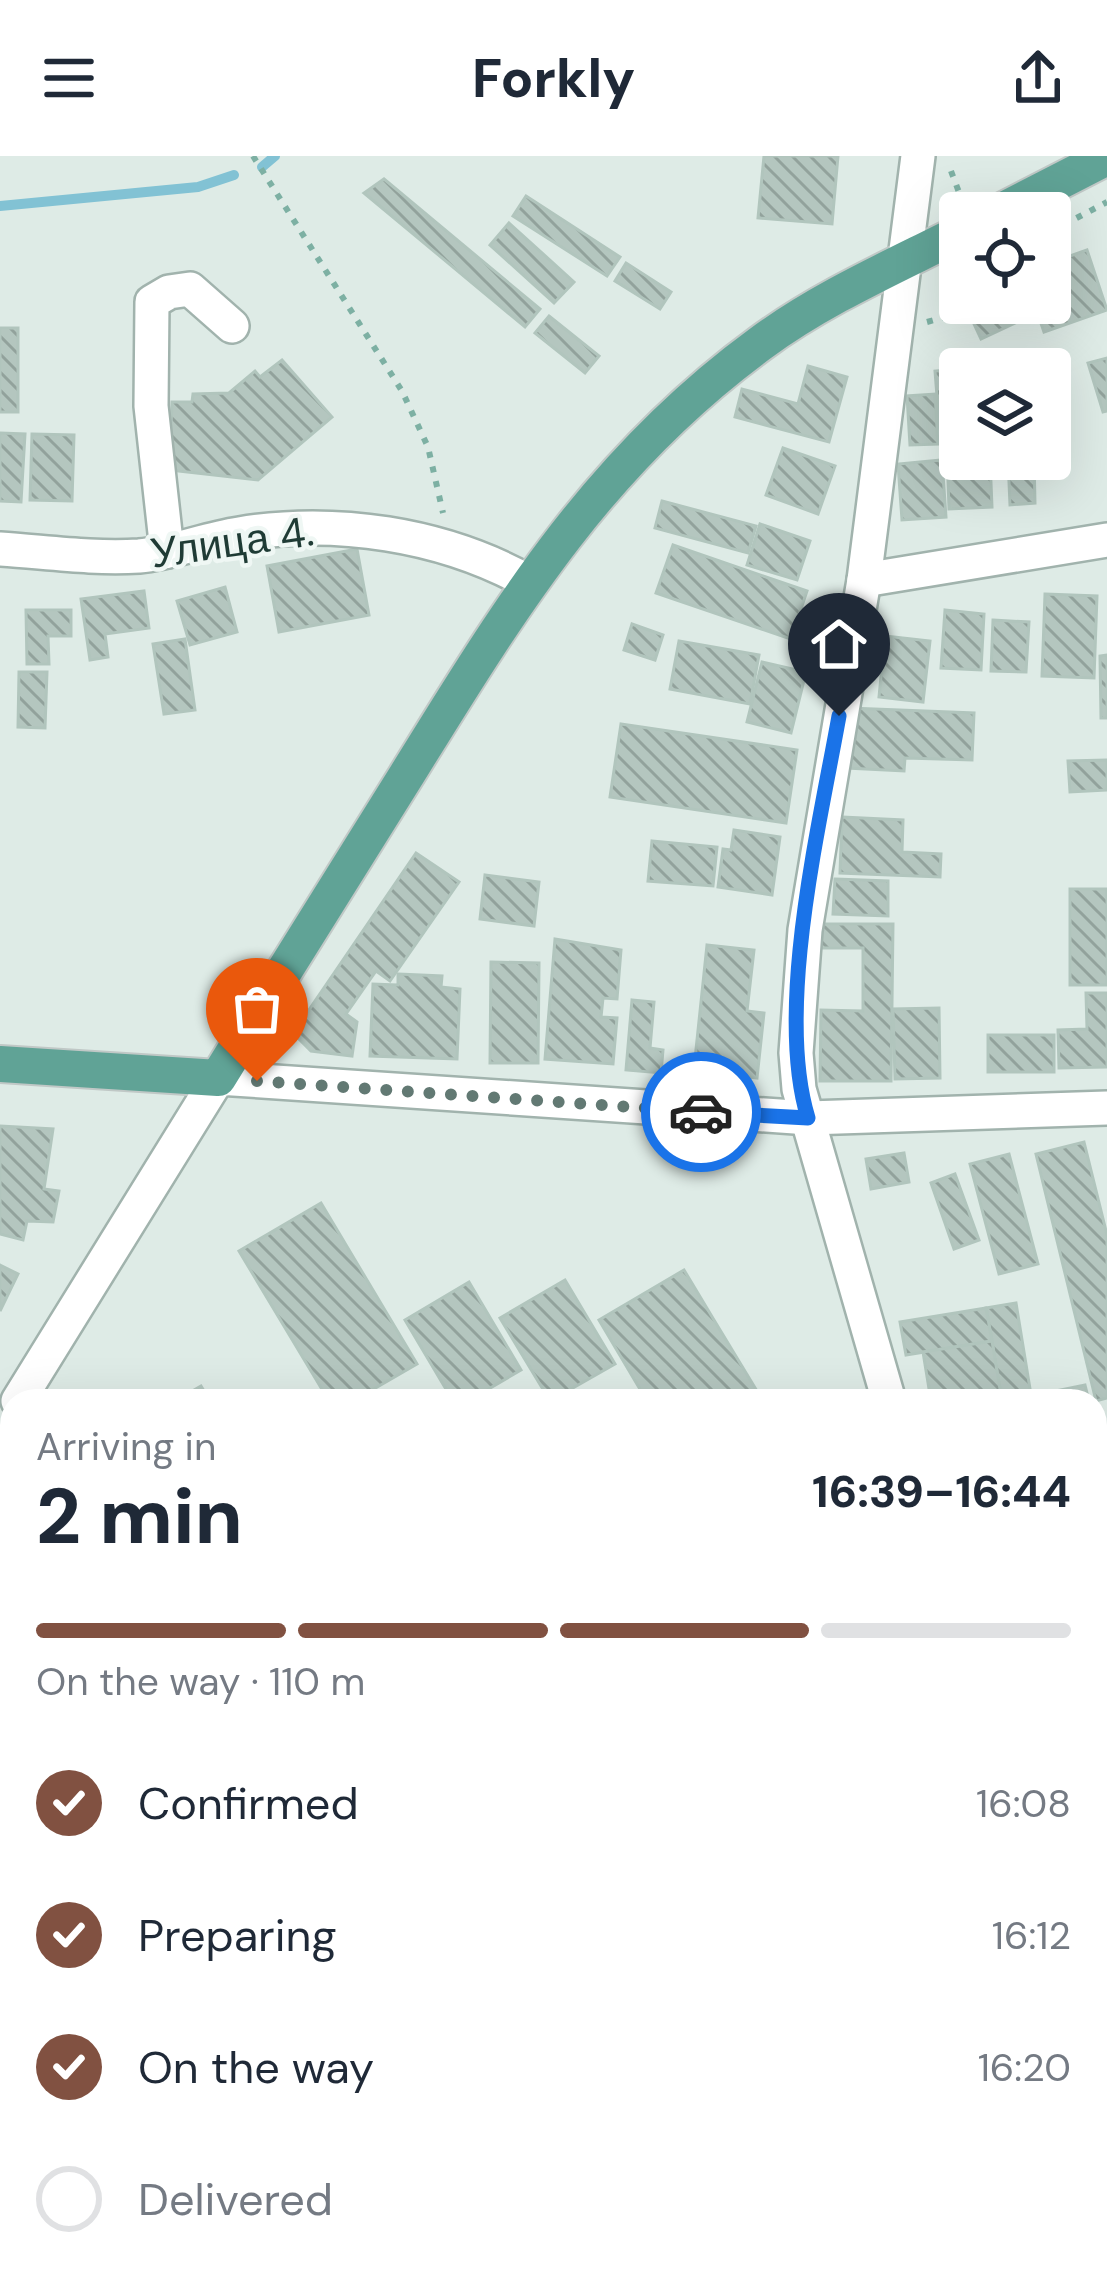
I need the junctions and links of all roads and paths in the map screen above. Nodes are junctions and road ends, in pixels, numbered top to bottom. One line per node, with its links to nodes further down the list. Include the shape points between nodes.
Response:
1 (253, 156): 13 (path, via 416,418 436,475)
2 (918, 156): 10 (street)
3 (946, 156): 5 (path)
4 (1107, 158): 6 (main road)
5 (957, 192)
6 (1040, 192)
7 (1107, 202): 8 (path)
8 (1071, 221)
9 (939, 244): 10 (main road)
10 (904, 262): 16 (street); 17 (main road, via 823,303 706,386 590,502)
11 (232, 326): 15 (street, via 190,289 152,302 151,406)
12 (1107, 540): 16 (street)
13 (446, 547): 15 (street, Улица 4., via 298,528); 17 (street, Улица 4.)
14 (0, 549): 15 (street, Улица 4.)
15 (167, 551)
16 (864, 580): 21 (street, via 805,930 796,1053)
17 (527, 581): 19 (main road)
18 (0, 1064): 19 (main road)
19 (218, 1078): 21 (street); 22 (street)
20 (1107, 1108): 21 (street)
21 (808, 1118): 23 (street)
22 (25, 1389)
23 (886, 1389)

